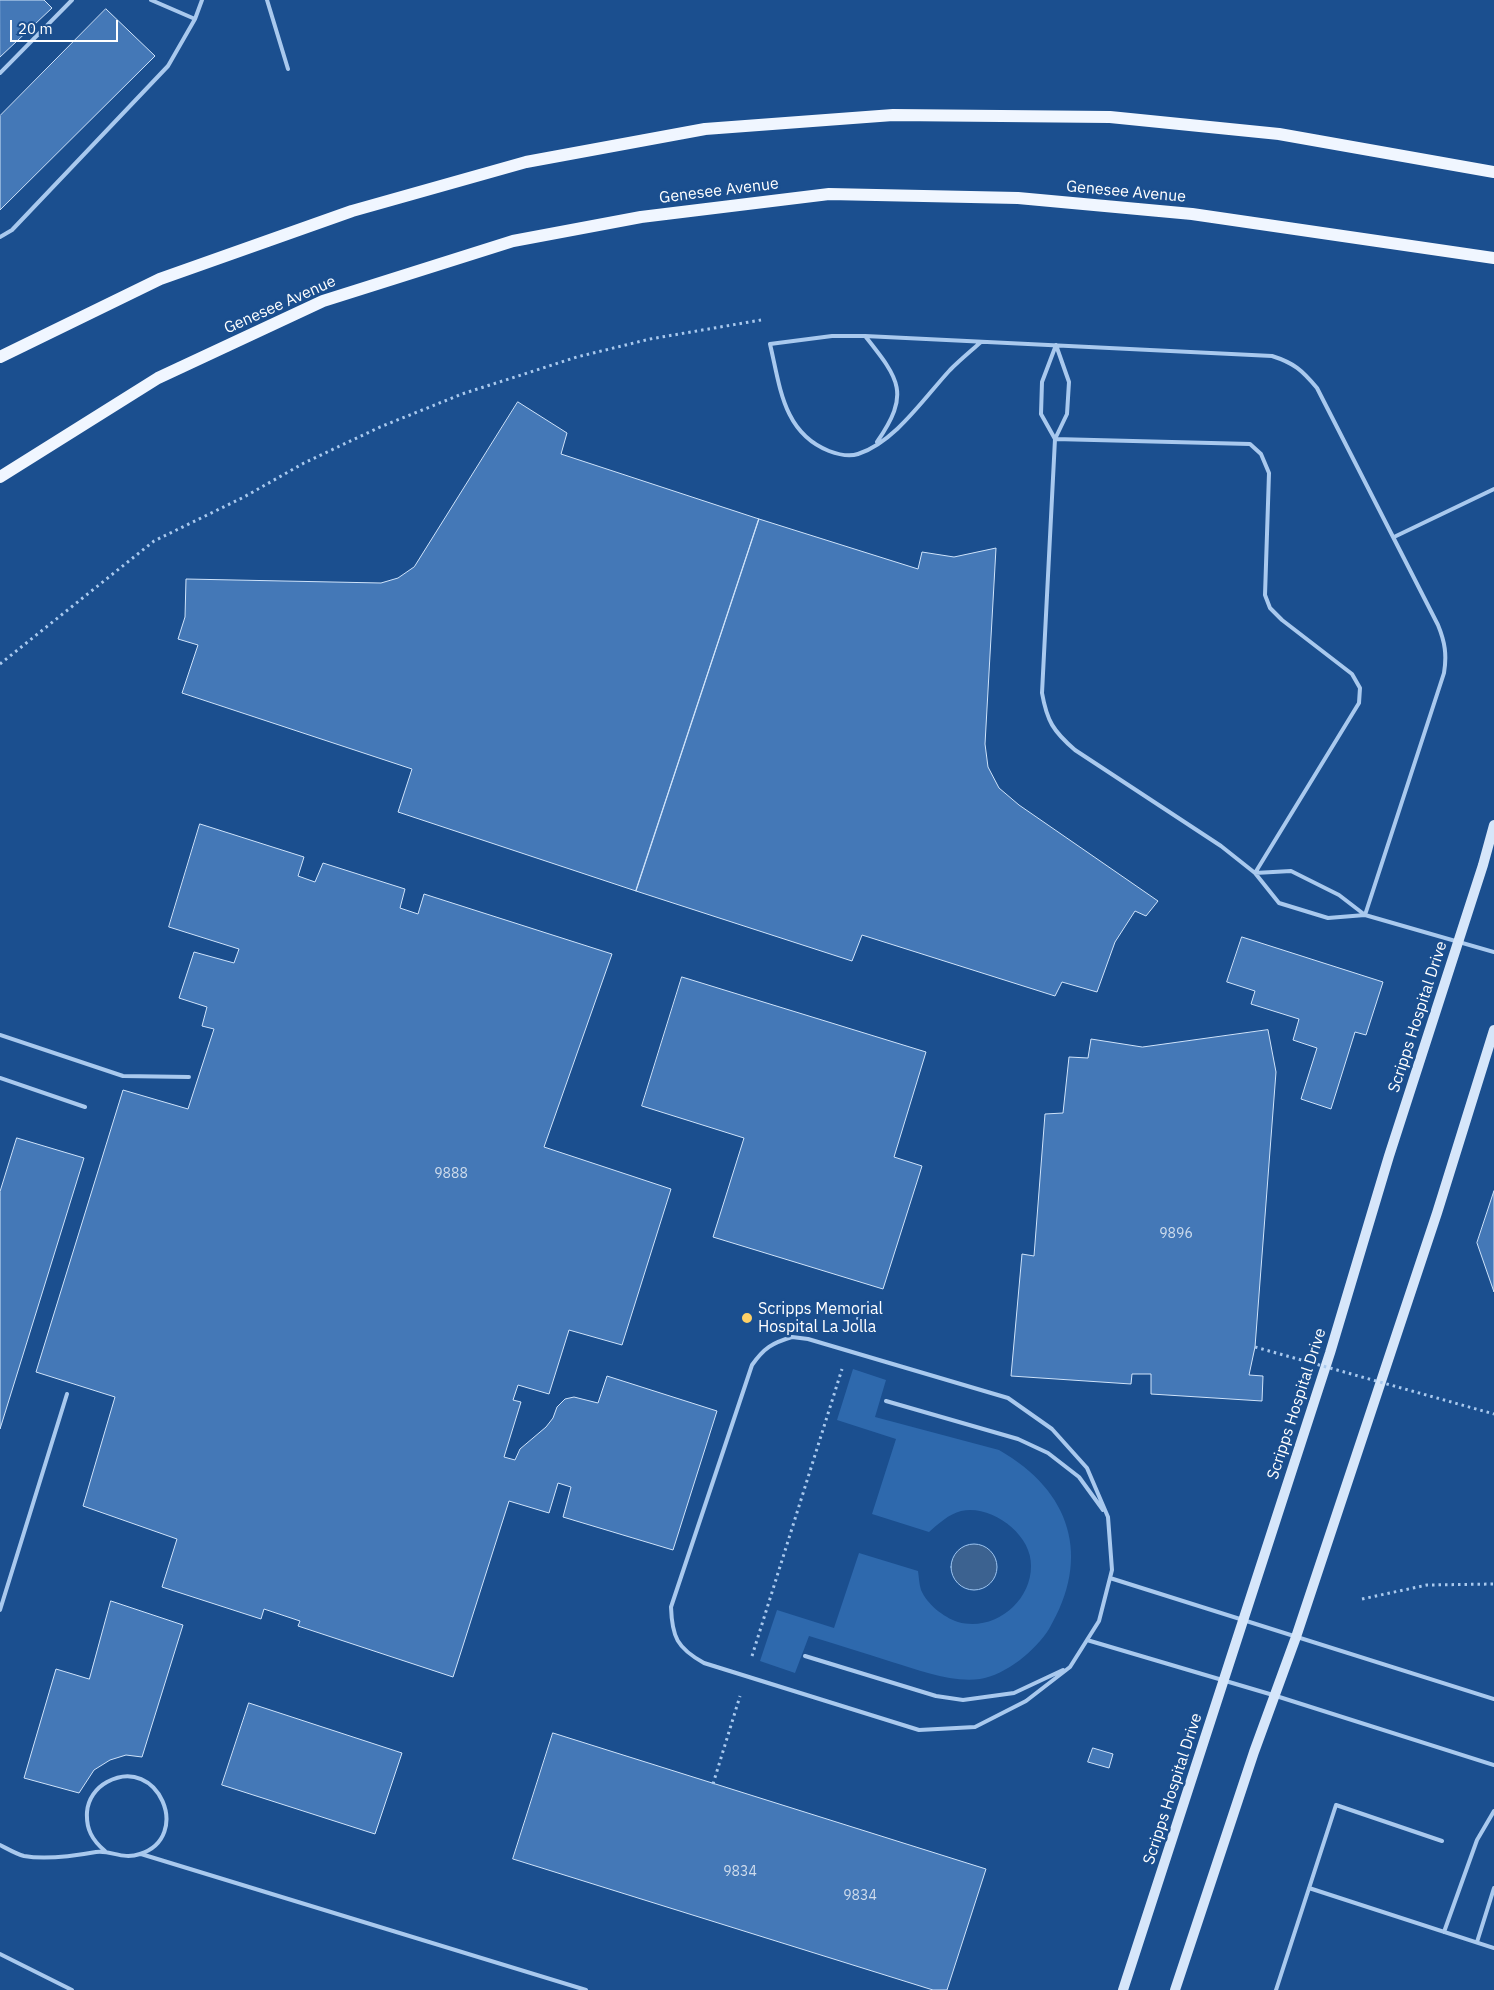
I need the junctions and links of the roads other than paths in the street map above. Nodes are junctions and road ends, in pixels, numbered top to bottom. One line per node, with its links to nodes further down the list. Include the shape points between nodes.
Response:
1 (72, 0): 7 (lane)
2 (151, 0): 5 (lane)
3 (202, 0): 5 (lane)
4 (267, 0): 6 (lane)
5 (195, 19): 9 (lane, via 168,66 12,230)
6 (288, 69)
7 (0, 73)
8 (1494, 172): 14 (main road, via 1280,134 1110,117 894,115 705,129 526,162 352,211 160,279)
9 (0, 237)
10 (1494, 258): 17 (main road, Genesee Avenue, via 1192,214 1018,198 829,194 641,217 513,241 322,301 158,378)
11 (865, 336): 12 (lane); 16 (lane, via 897,384 898,402 889,425); 16 (lane, via 832,336 770,344 787,410 798,430 815,446 838,454 857,455)
12 (981, 342): 13 (lane); 16 (lane, via 952,368 894,432)
13 (1056, 345): 15 (lane, via 1070,382 1067,414); 15 (lane, via 1042,382 1041,414); 19 (lane, via 1272,356 1290,362 1317,388)
14 (0, 357)
15 (1055, 439): 21 (lane, via 1042,693 1046,716 1059,736 1075,750 1221,846); 21 (lane, via 1250,444 1261,454 1269,473 1265,595 1270,608 1352,674 1360,688 1359,703)
16 (875, 446)
17 (0, 477)
18 (1494, 489): 19 (lane)
19 (1394, 537): 22 (lane, via 1438,625 1447,654 1444,673)
20 (1494, 824): 23 (street, Scripps Hospital Drive)
21 (1255, 873): 22 (lane, via 1291,871 1339,895); 22 (lane, via 1279,903 1328,918)
22 (1365, 915): 23 (lane)
23 (1458, 941): 24 (lane); 35 (street, Scripps Hospital Drive)
24 (1494, 952)
25 (1494, 1030): 36 (street, via 1437,1214)
26 (0, 1035): 27 (lane, via 123,1076)
27 (189, 1077)
28 (0, 1078): 29 (lane)
29 (85, 1107)
30 (67, 1394): 34 (lane)
31 (886, 1401): 32 (lane, via 1018,1439 1048,1453 1079,1477)
32 (1108, 1517): 33 (lane); 39 (lane, via 1087,1468 1052,1429 1008,1398 792,1337 776,1342 752,1365 671,1607 671,1626 677,1641 686,1654 704,1663 919,1730 975,1727 1026,1701)
33 (1110, 1578): 35 (lane); 37 (lane, via 1099,1621)
34 (0, 1610)
35 (1244, 1620): 36 (lane); 40 (street, Scripps Hospital Drive)
36 (1296, 1637): 41 (street); 42 (lane)
37 (1087, 1640): 39 (lane); 40 (lane)
38 (805, 1656): 39 (lane, via 936,1696 963,1700 1014,1693)
39 (1070, 1667)
40 (1224, 1681): 41 (lane); 57 (street, Scripps Hospital Drive)
41 (1273, 1695): 43 (lane); 58 (street)
42 (1494, 1699)
43 (1494, 1765)
44 (1494, 1812): 51 (lane, via 1477,1840)
45 (1442, 1841): 49 (lane, via 1336,1805)
46 (0, 1845): 47 (lane, via 24,1856 67,1857)
47 (105, 1851): 48 (lane, via 123,1856); 48 (lane, via 89,1831 88,1807 92,1795 101,1786 124,1776 148,1782 158,1791 167,1814 161,1838 153,1848)
48 (141, 1854): 56 (lane)
49 (1309, 1888): 51 (lane); 59 (lane)
50 (1494, 1888): 52 (lane)
51 (1444, 1932): 52 (lane)
52 (1477, 1942): 53 (lane)
53 (1494, 1948)
54 (0, 1954): 55 (lane)
55 (72, 1990)
56 (586, 1990)
57 (1123, 1990)
58 (1175, 1990)
59 (1276, 1990)

